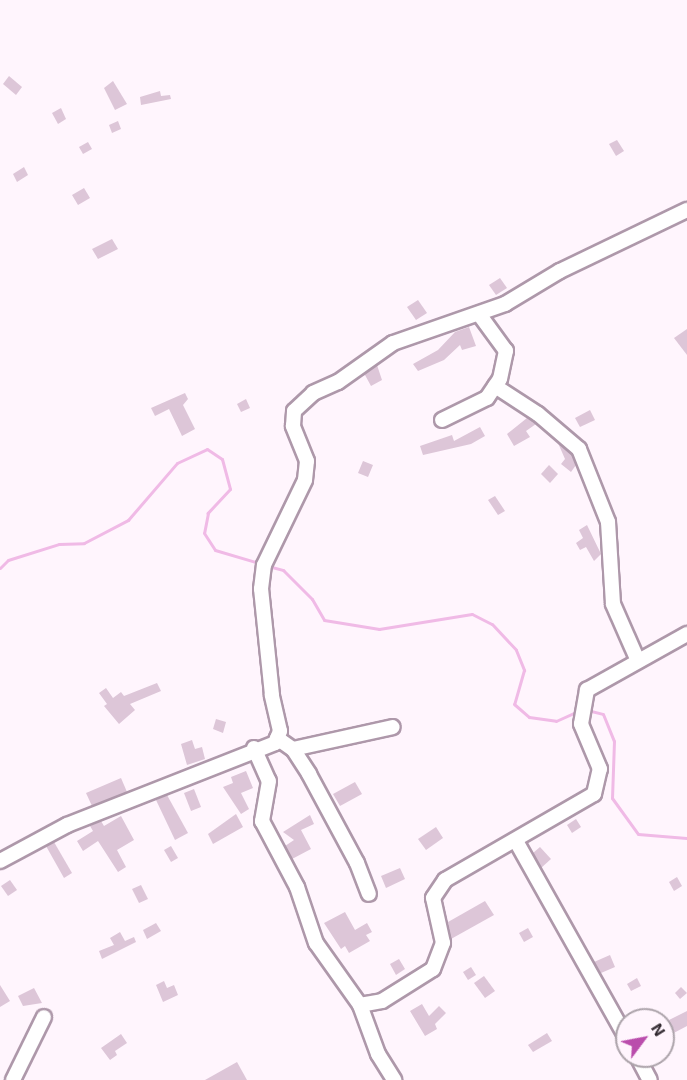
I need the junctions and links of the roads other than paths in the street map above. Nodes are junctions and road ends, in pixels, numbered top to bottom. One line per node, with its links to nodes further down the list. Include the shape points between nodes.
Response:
1 (687, 210): 2 (street)
2 (479, 314): 3 (street, via 506,351); 8 (street, via 393,343 339,382 313,393 294,411 292,426 307,461 305,480 264,565 261,589 272,695 280,731)
3 (495, 386): 4 (street, via 487,398); 6 (street, via 538,414 579,449 608,522 613,604)
4 (442, 420)
5 (687, 634): 6 (street)
6 (638, 661): 11 (street, via 587,690 581,724 600,769 594,794)
7 (393, 727): 10 (street)
8 (277, 738): 9 (street, via 274,743); 10 (street)
9 (254, 748): 12 (street, via 67,825); 14 (street, via 269,780 262,821 297,887 316,943)
10 (293, 749): 13 (street, via 357,863)
11 (516, 841): 14 (street, via 445,880 433,898 443,943 433,969 382,1001); 16 (street)
12 (0, 861)
13 (369, 894)
14 (360, 1005): 18 (street, via 378,1054)
15 (44, 1017): 17 (street)
16 (615, 1018)
17 (13, 1080)
18 (394, 1080)

